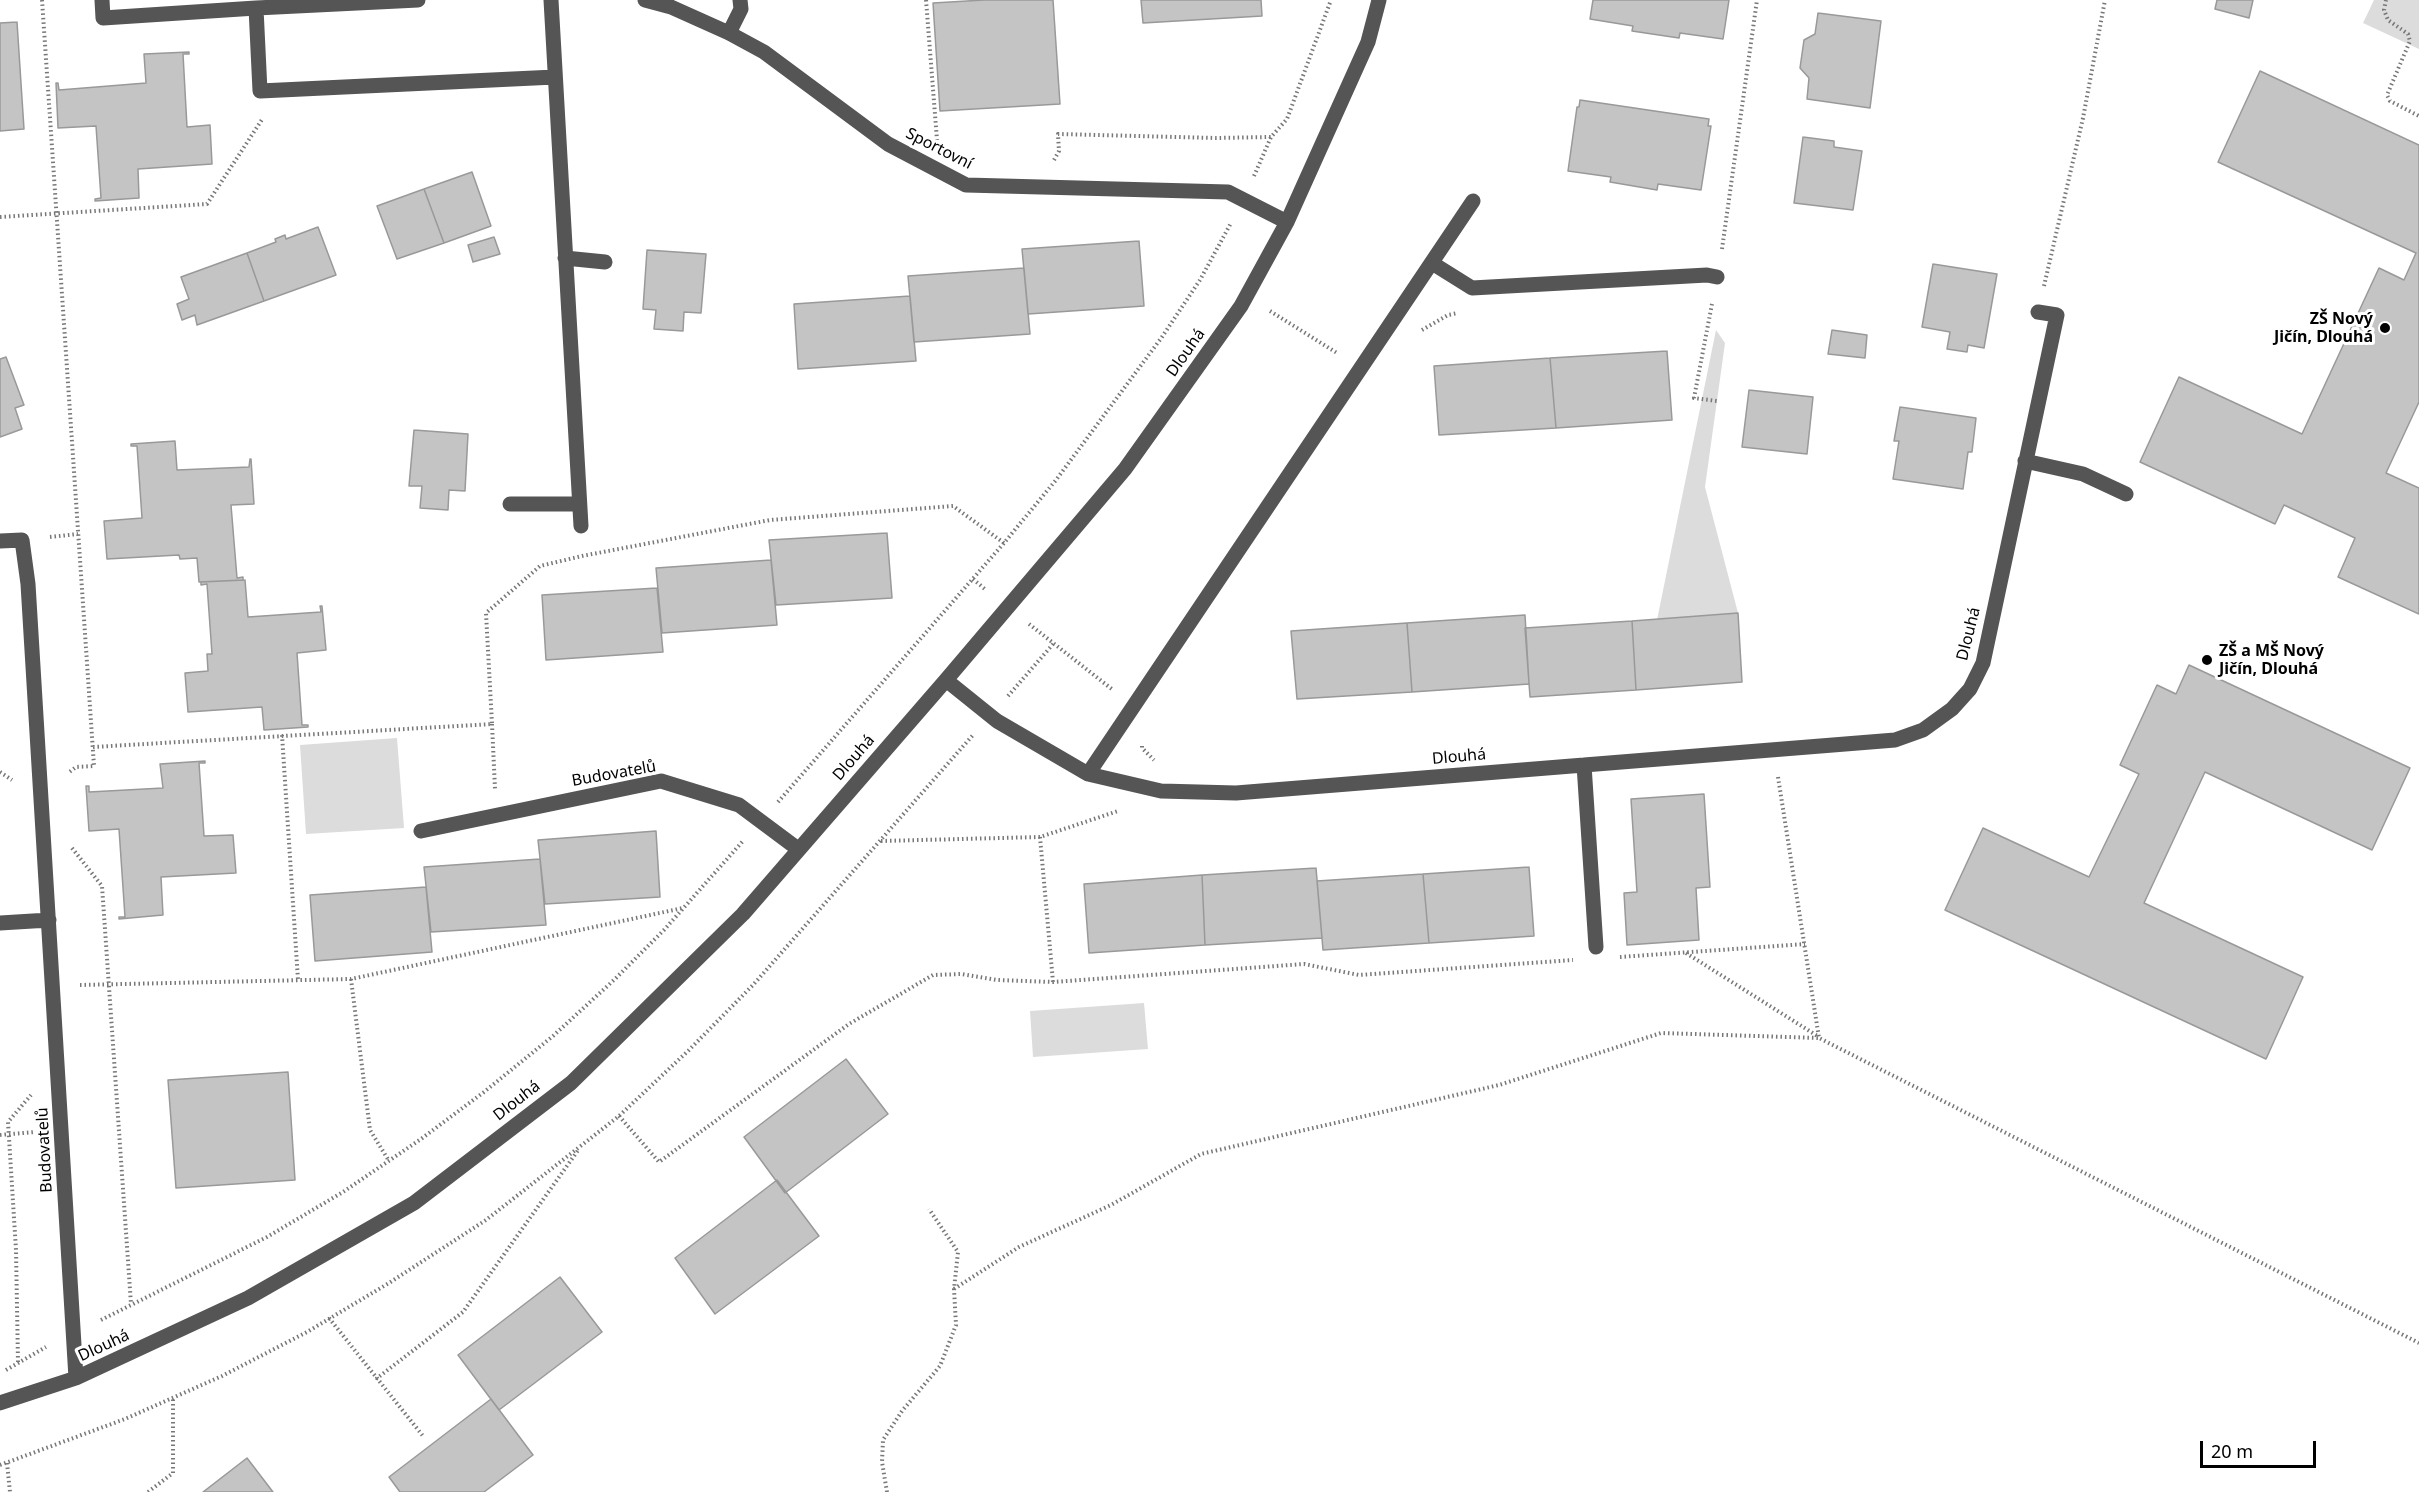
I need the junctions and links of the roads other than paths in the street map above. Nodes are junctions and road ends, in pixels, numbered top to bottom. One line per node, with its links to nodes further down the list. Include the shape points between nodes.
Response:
1 (102, 0): 7 (street, via 103,18)
2 (418, 0): 7 (street)
3 (551, 0): 9 (street)
4 (645, 0): 8 (street, Sportovní)
5 (740, 0): 8 (street, via 741,9)
6 (1379, 0): 11 (street, Dlouhá, via 1368,42)
7 (256, 8): 9 (street, via 260,91)
8 (729, 33): 11 (street, Sportovní, via 764,52 888,144 966,185 1228,192)
9 (555, 77): 12 (street)
10 (1473, 201): 14 (street)
11 (1287, 222): 23 (street, Dlouhá, via 1241,306 1125,469)
12 (565, 258): 13 (street); 20 (street)
13 (605, 262)
14 (1432, 262): 15 (street, via 1472,288); 25 (street)
15 (1717, 277)
16 (2038, 312): 17 (street, Dlouhá, via 2057,315)
17 (2025, 462): 18 (street, via 2083,474); 24 (street, Dlouhá, via 1983,663 1970,689 1952,709 1923,730 1895,740)
18 (2126, 494)
19 (510, 504): 20 (street)
20 (579, 504): 21 (street)
21 (580, 526)
22 (0, 541): 28 (street, Budovatelů, via 22,540 28,584)
23 (946, 680): 25 (street, Dlouhá, via 997,721); 27 (street, Dlouhá)
24 (1584, 765): 25 (street, Dlouhá, via 1236,793 1161,791); 30 (street)
25 (1088, 774)
26 (421, 831): 27 (street, Budovatelů, via 661,781 739,805)
27 (798, 849): 31 (street, Dlouhá, via 742,914 571,1083 414,1203 248,1298)
28 (49, 920): 29 (street); 31 (street, Budovatelů)
29 (0, 923)
30 (1596, 947)
31 (76, 1378): 32 (street, Dlouhá)
32 (0, 1403)

